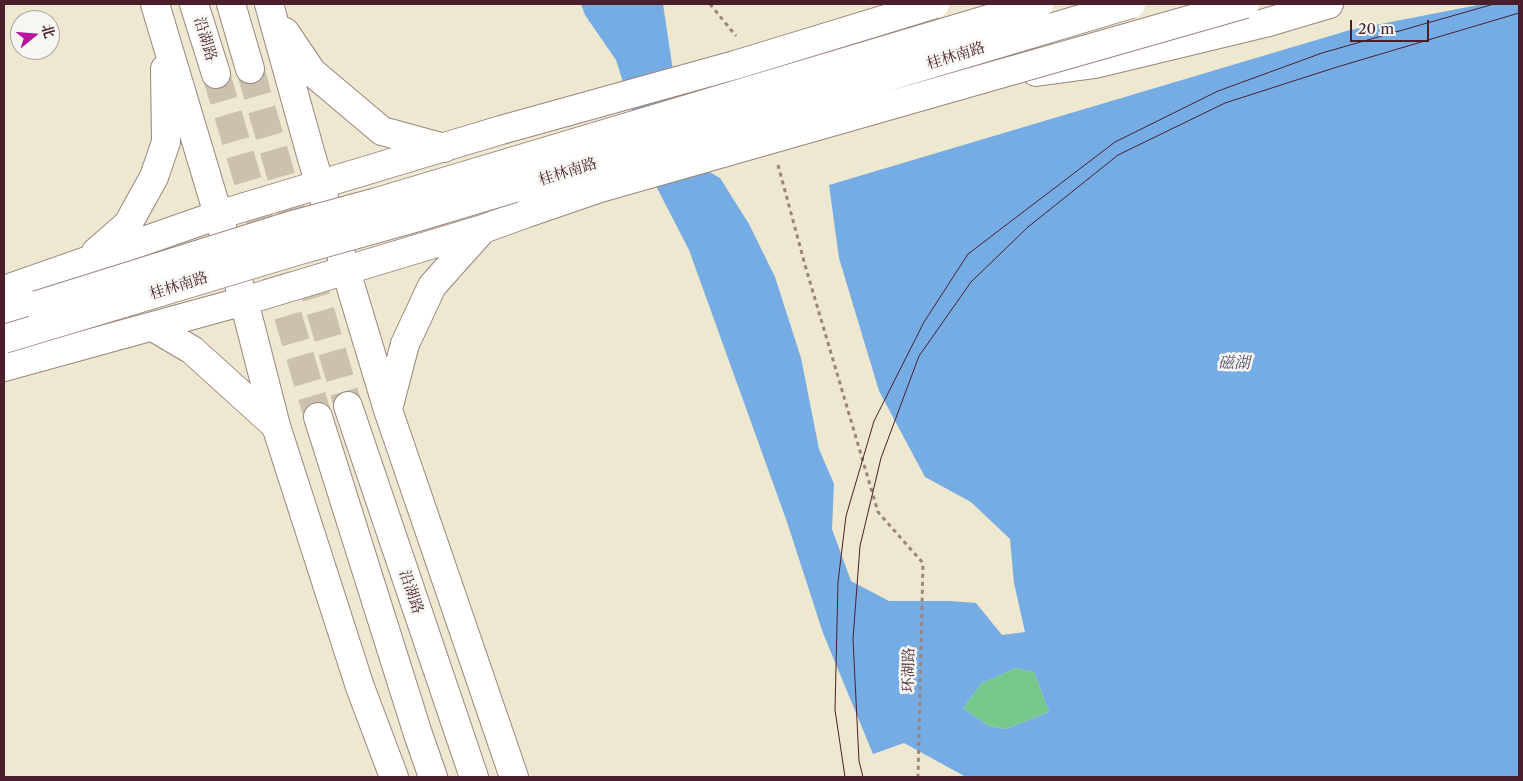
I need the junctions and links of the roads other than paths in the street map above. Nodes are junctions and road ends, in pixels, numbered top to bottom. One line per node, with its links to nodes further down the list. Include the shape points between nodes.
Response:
1 (155, 4): 10 (main road)
2 (194, 4): 12 (main road, 沿湖路)
3 (231, 4): 11 (main road)
4 (935, 4): 14 (main road, bridge)
5 (1039, 4): 22 (main road, 桂林南路, bridge, via 288,226)
6 (1131, 4): 24 (main road, 桂林南路, bridge)
7 (1245, 4): 13 (main road, bridge)
8 (1329, 4): 13 (main road, bridge, via 1265,23 1095,64)
9 (270, 7): 14 (main road, via 312,72 382,131); 15 (main road)
10 (164, 32): 16 (main road); 18 (main road, via 166,142 154,177 128,224)
11 (250, 69)
12 (216, 74)
13 (981, 80): 17 (main road, bridge, via 600,188)
14 (444, 148): 15 (main road)
15 (320, 185): 16 (main road); 19 (main road)
16 (218, 216): 18 (main road); 21 (main road)
17 (483, 229): 19 (main road); 27 (main road, via 432,286 405,344)
18 (87, 260): 20 (main road)
19 (346, 270): 21 (main road); 27 (main road)
20 (4, 290)
21 (244, 301): 23 (main road); 29 (main road)
22 (4, 316)
23 (153, 327): 25 (main road); 29 (main road, via 192,350)
24 (4, 338)
25 (4, 368)
26 (348, 406): 32 (main road, 沿湖路)
27 (388, 410): 33 (main road)
28 (318, 417): 31 (main road)
29 (276, 426): 30 (main road, via 360,687)
30 (394, 777)
31 (433, 777)
32 (474, 777)
33 (514, 777)

